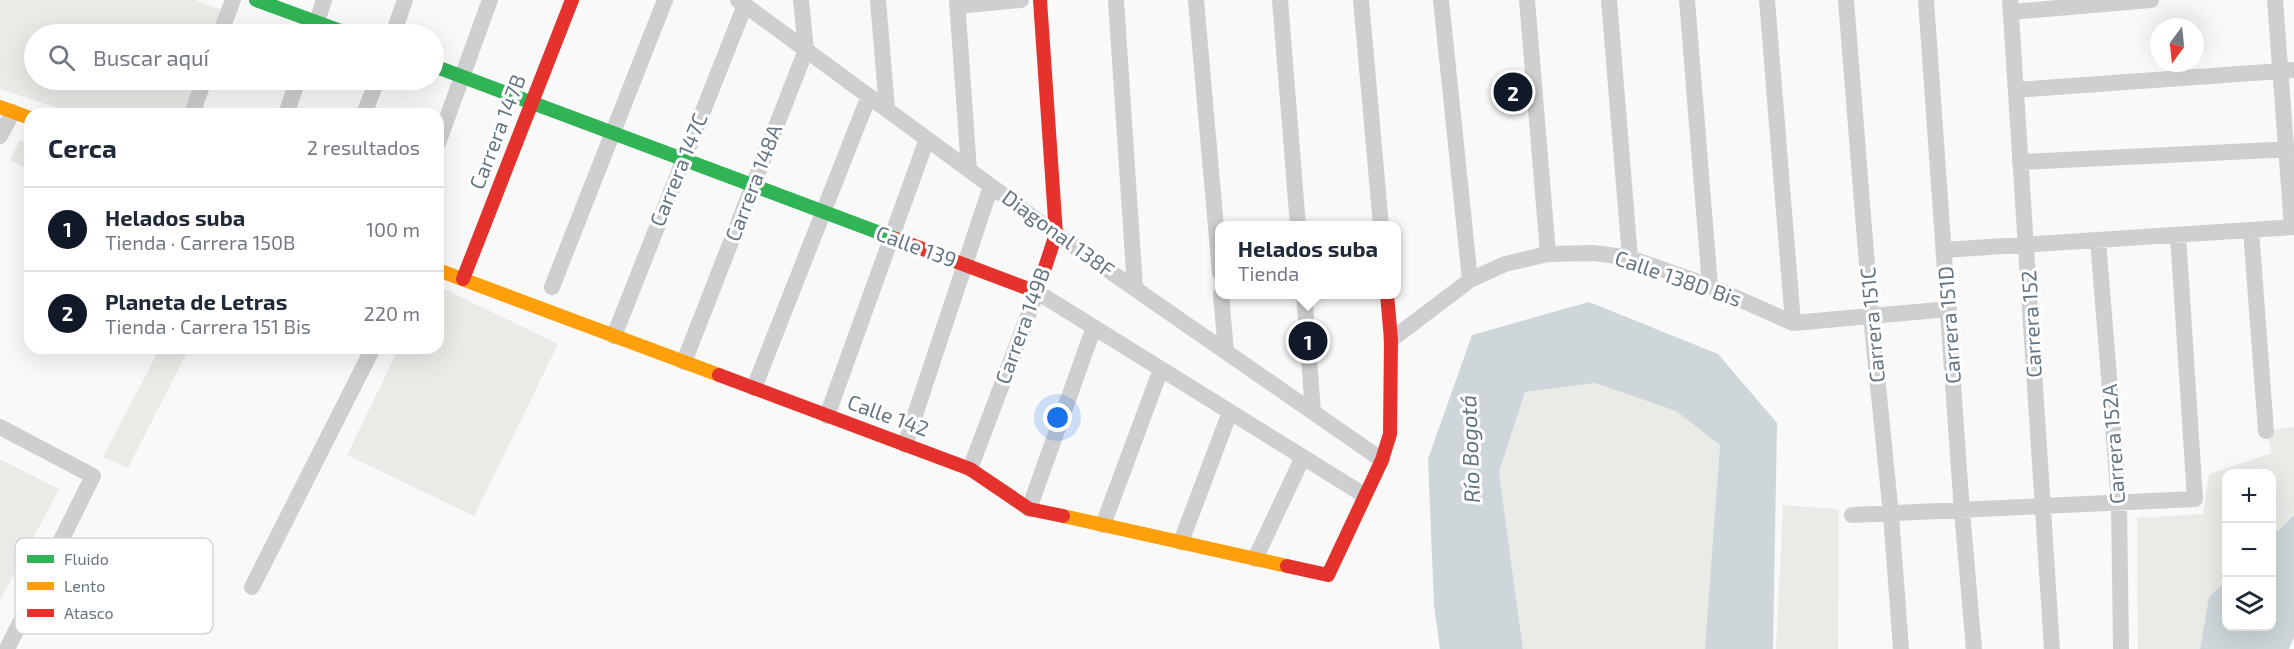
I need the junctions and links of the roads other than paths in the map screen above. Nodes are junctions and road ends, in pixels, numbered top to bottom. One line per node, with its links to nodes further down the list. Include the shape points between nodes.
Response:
1 (233, 0): 28 (street)
2 (256, 0): 29 (street)
3 (324, 0): 30 (street)
4 (405, 0): 31 (street)
5 (490, 0): 35 (street)
6 (572, 0): 41 (street, Carrera 147B)
7 (665, 0): 49 (street)
8 (801, 0): 32 (street, Carrera 148A)
9 (878, 0): 46 (street)
10 (1021, 0): 26 (street)
11 (1040, 0): 64 (street, Carrera 149B)
12 (1116, 0): 78 (street)
13 (1196, 0): 59 (street)
14 (1280, 0): 60 (street)
15 (1361, 0): 61 (street)
16 (1441, 0): 75 (street)
17 (1527, 0): 70 (street)
18 (1609, 0): 71 (street)
19 (1687, 0): 76 (street)
20 (1767, 0): 85 (street)
21 (1846, 0): 84 (street, Carrera 151C)
22 (1926, 0): 69 (street, Carrera 151D)
23 (2151, 0): 27 (street)
24 (2275, 0): 34 (street)
25 (742, 3): 32 (street, Diagonal 138F); 53 (street, Carrera 147C)
26 (957, 3): 55 (street)
27 (2011, 6): 39 (street, Carrera 152)
28 (224, 24)
29 (305, 24)
30 (317, 24)
31 (397, 24)
32 (806, 50): 40 (street, Diagonal 138F); 56 (street, Carrera 148A)
33 (444, 70): 35 (street, Calle 139)
34 (2287, 70): 39 (street); 52 (street)
35 (463, 77): 41 (street, Calle 139); 48 (street)
36 (200, 90): 42 (street)
37 (294, 90): 43 (street)
38 (373, 90): 44 (street)
39 (2016, 90): 54 (street, Carrera 152)
40 (869, 96): 46 (street, Diagonal 138F); 58 (street)
41 (532, 103): 49 (street, Calle 139); 74 (street, Carrera 147B)
42 (194, 108)
43 (288, 108)
44 (366, 108)
45 (6, 109): 47 (street); 50 (street)
46 (886, 109): 51 (street, Diagonal 138F)
47 (24, 116)
48 (444, 128)
49 (612, 133): 53 (street, Calle 139); 77 (street)
50 (0, 136)
51 (927, 138): 55 (street, Diagonal 138F); 66 (street)
52 (2290, 149): 54 (street); 62 (street)
53 (683, 160): 56 (street, Calle 139); 87 (street, Carrera 147C)
54 (2020, 162): 68 (street, Carrera 152)
55 (969, 170): 57 (street, Diagonal 138F)
56 (752, 186): 58 (street, Calle 139); 91 (street, Carrera 148A)
57 (991, 186): 64 (street, Diagonal 138F); 72 (street)
58 (823, 212): 66 (street, Calle 139); 93 (street)
59 (1215, 221)
60 (1298, 221)
61 (1381, 221)
62 (2293, 227): 63 (street)
63 (2251, 230): 65 (street); 98 (street)
64 (1056, 234): 78 (street, Diagonal 138F); 79 (street, Carrera 149B)
65 (2178, 235): 67 (street); 104 (street, via 2195,499)
66 (891, 238): 72 (street, Calle 139); 96 (street)
67 (2098, 240): 68 (street); 104 (street, Carrera 152A)
68 (2027, 243): 69 (street); 105 (street, Carrera 152)
69 (1944, 250): 83 (street, Carrera 151D)
70 (1548, 254): 71 (street, Calle 138D Bis, via 1594,253); 75 (street, Calle 138D Bis, via 1505,264)
71 (1630, 258): 76 (street, Calle 138D Bis)
72 (964, 265): 79 (street, Calle 139); 99 (street)
73 (444, 272): 74 (street, Calle 142)
74 (463, 279): 87 (street, Calle 142)
75 (1470, 280): 88 (street, Calle 138D Bis)
76 (1710, 286): 85 (street, Calle 138D Bis)
77 (552, 287)
78 (1135, 288): 89 (street, Diagonal 138F)
79 (1037, 292): 86 (street, Calle 139); 102 (street, Carrera 149B)
80 (1221, 299): 89 (street)
81 (1304, 299): 95 (street)
82 (1387, 299): 88 (street)
83 (1949, 309): 84 (street, Calle 138D Bis); 107 (street, Carrera 151D)
84 (1871, 316): 85 (street, Calle 138D Bis); 109 (street, Carrera 151C)
85 (1793, 323)
86 (1094, 327): 92 (street, Calle 139); 106 (street)
87 (614, 336): 91 (street, Calle 142)
88 (1391, 340): 101 (street, via 1390,434)
89 (1226, 352): 95 (street, Diagonal 138F)
90 (371, 354): 114 (street)
91 (684, 362): 93 (street, Calle 142)
92 (1161, 369): 94 (street, Calle 139); 110 (street)
93 (754, 388): 96 (street, Calle 142)
94 (1230, 412): 100 (street, Calle 139); 112 (street)
95 (1313, 412): 101 (street, Diagonal 138F)
96 (827, 416): 99 (street, Calle 142)
97 (0, 427): 111 (street, via 93,476)
98 (2266, 432)
99 (905, 445): 102 (street, Calle 142)
100 (1303, 457): 103 (street, Calle 139); 113 (street)
101 (1382, 460): 103 (street)
102 (970, 469): 106 (street, Calle 142)
103 (1364, 495): 113 (street, Calle 142, via 1328,575)
104 (2119, 502): 105 (street); 120 (street, Carrera 152A)
105 (2042, 507): 107 (street); 119 (street, Carrera 152)
106 (1029, 509): 110 (street, Calle 142)
107 (1962, 512): 109 (street); 118 (street, Carrera 151D)
108 (1852, 515): 109 (street)
109 (1891, 515): 117 (street, Carrera 151C)
110 (1103, 525): 112 (street, Calle 142)
111 (62, 538)
112 (1181, 542): 113 (street, Calle 142)
113 (1255, 559)
114 (252, 587)
115 (15, 633): 116 (street)
116 (7, 649)
117 (1901, 649)
118 (1974, 649)
119 (2052, 649)
120 (2121, 649)

